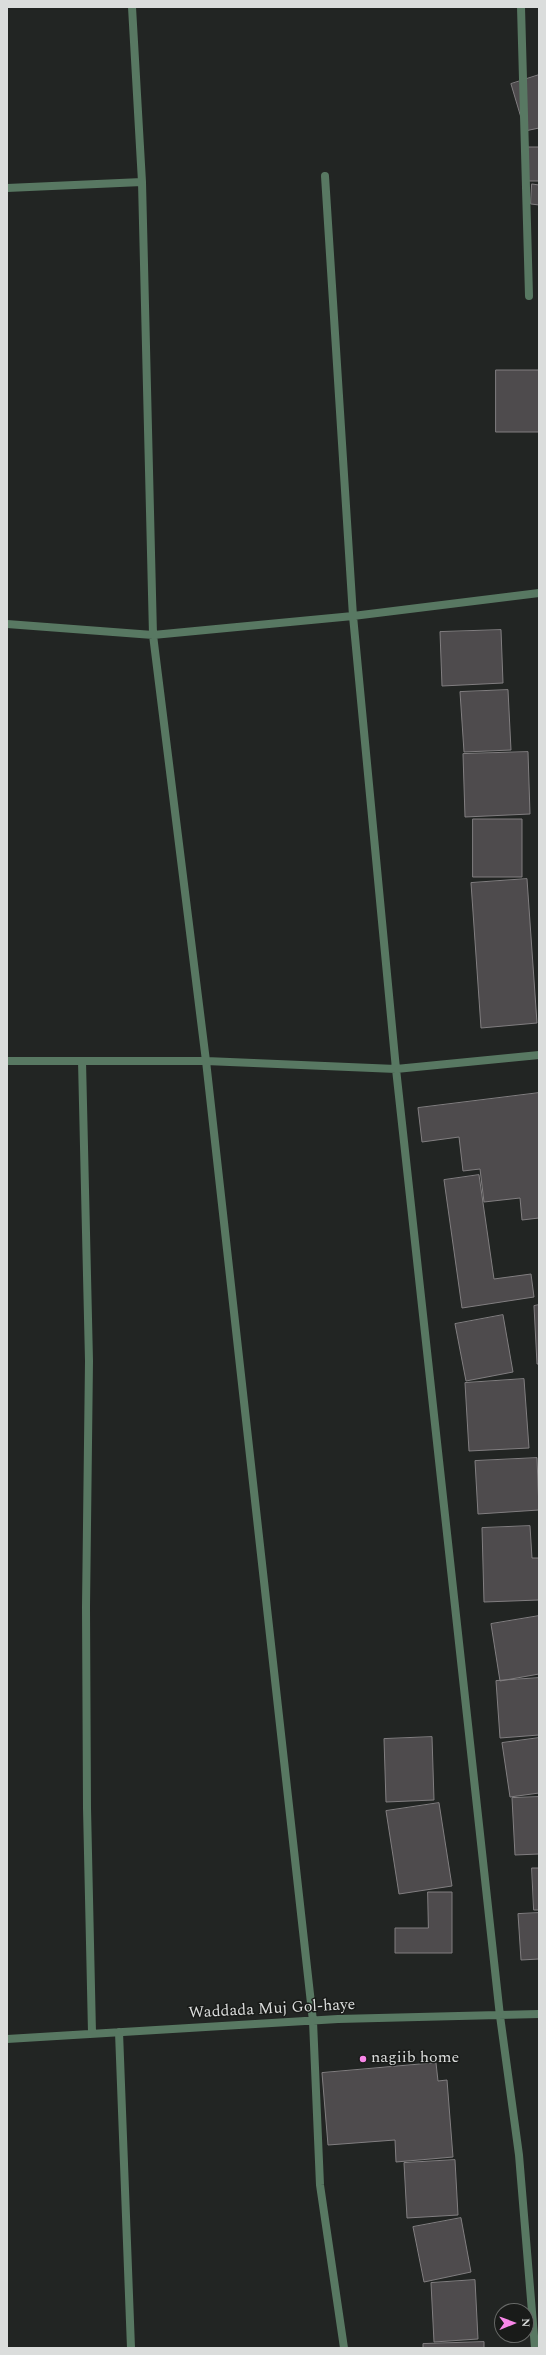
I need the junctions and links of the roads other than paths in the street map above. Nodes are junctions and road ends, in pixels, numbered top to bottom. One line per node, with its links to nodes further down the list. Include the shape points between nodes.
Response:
1 (132, 7): 4 (street)
2 (521, 7): 6 (street)
3 (325, 176): 8 (street)
4 (142, 182): 5 (street); 10 (street)
5 (7, 188)
6 (529, 296)
7 (539, 593): 8 (street)
8 (353, 616): 10 (street); 15 (street)
9 (7, 624): 10 (street)
10 (153, 635): 14 (street)
11 (539, 1055): 15 (street)
12 (7, 1061): 13 (street)
13 (82, 1061): 14 (street); 20 (street, via 89,1361 86,1607)
14 (206, 1061): 15 (street); 18 (street)
15 (396, 1069): 17 (street)
16 (539, 2014): 17 (street, Waddada Muj Gol-haye)
17 (500, 2016): 18 (street, Waddada Muj Gol-haye); 24 (street, via 519,2155)
18 (313, 2021): 19 (street, Waddada Muj Gol-haye); 23 (street, via 320,2185)
19 (119, 2032): 20 (street, Waddada Muj Gol-haye); 22 (street)
20 (92, 2033): 21 (street, Waddada Muj Gol-haye)
21 (7, 2039)
22 (131, 2348)
23 (344, 2348)
24 (535, 2348)

